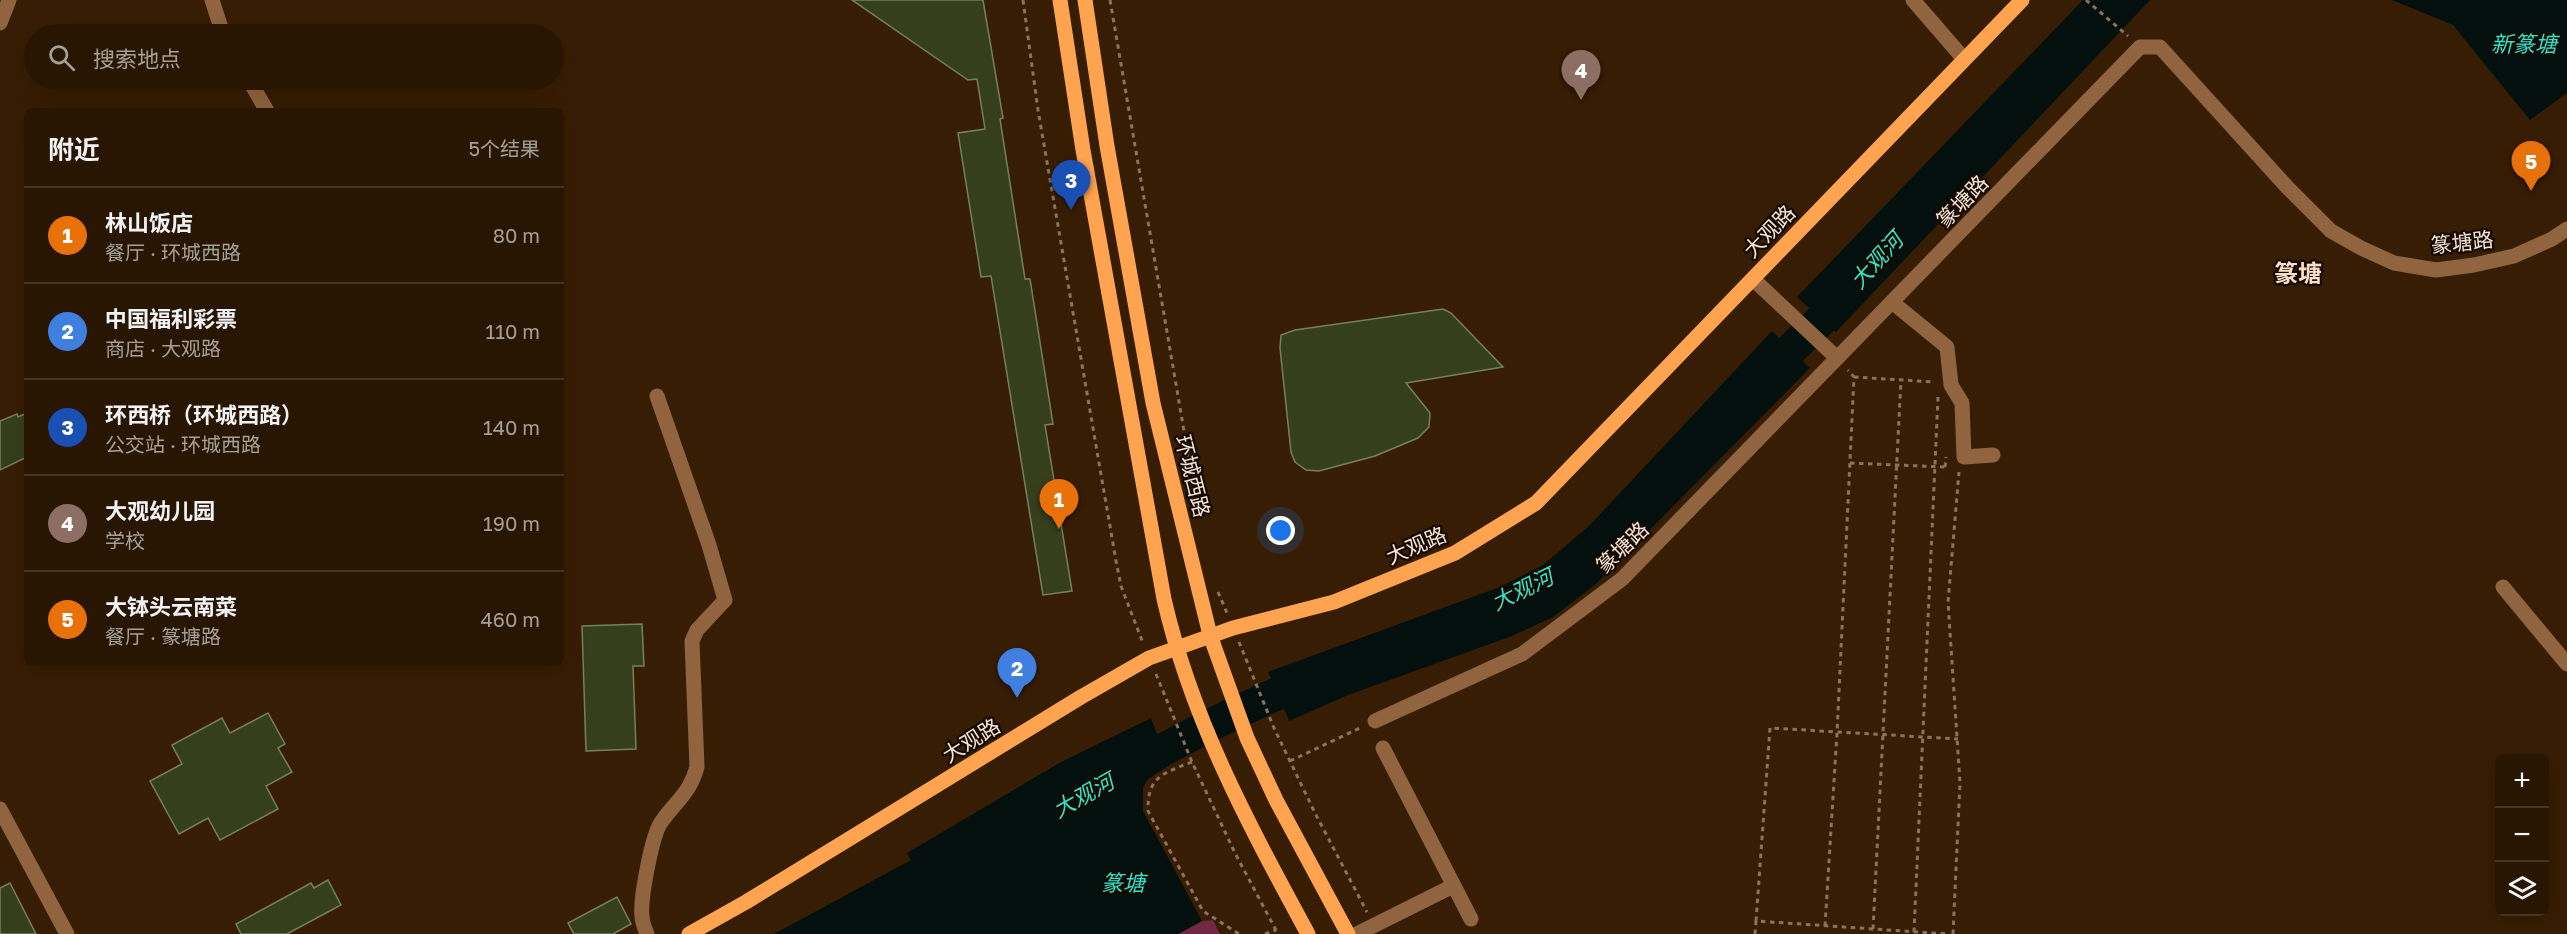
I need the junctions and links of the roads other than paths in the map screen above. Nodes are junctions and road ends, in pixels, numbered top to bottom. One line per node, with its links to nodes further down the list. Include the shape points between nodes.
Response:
1 (9, 0): 7 (street)
2 (212, 0): 8 (street)
3 (1060, 0): 20 (main road, via 1087,173)
4 (1085, 0): 19 (main road, 环城西路, via 1153,403)
5 (1913, 0): 9 (street)
6 (2022, 0): 9 (main road, 大观路)
7 (0, 23)
8 (220, 24)
9 (1964, 58): 13 (main road, 大观路)
10 (255, 90): 11 (street)
11 (265, 108)
12 (2567, 228): 14 (street, 篆塘路, via 2514,256 2474,265 2436,270 2394,263 2331,231 2160,47 2140,47)
13 (1753, 279): 15 (street); 19 (main road, 大观路, via 1536,503 1455,553 1334,602)
14 (1892, 302): 15 (street, 篆塘路); 17 (street, via 1947,347 1951,385 1962,403 1964,456)
15 (1837, 358): 22 (street, 篆塘路, via 1622,579 1522,654)
16 (657, 396): 28 (street, via 725,600 697,630 692,641 697,767 693,783 660,822 652,842 641,915)
17 (1993, 455)
18 (2503, 587): 21 (street)
19 (1210, 635): 20 (main road, 大观路); 31 (main road, 环城西路, via 1247,738)
20 (1175, 648): 29 (main road, 大观路, via 1091,691); 30 (main road, via 1214,752)
21 (2567, 664)
22 (1375, 721)
23 (1383, 748): 25 (street)
24 (0, 809): 27 (street)
25 (1454, 886): 26 (street); 32 (street)
26 (1471, 919)
27 (67, 934)
28 (647, 934)
29 (689, 934)
30 (1308, 934)
31 (1348, 934)
32 (1357, 934)

